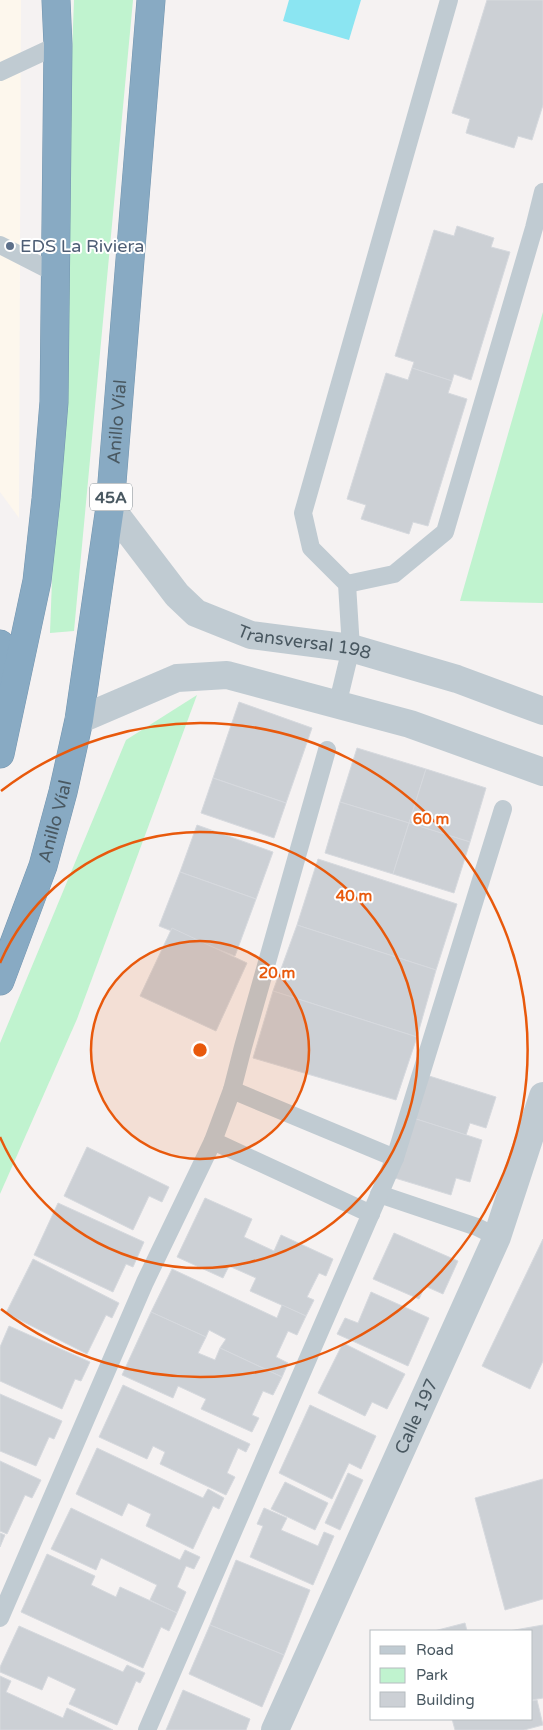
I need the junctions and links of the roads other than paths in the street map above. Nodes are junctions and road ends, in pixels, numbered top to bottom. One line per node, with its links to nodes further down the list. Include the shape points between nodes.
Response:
1 (56, 0): 4 (highway)
2 (151, 0): 9 (highway, Anillo Víal / 45A)
3 (449, 0): 10 (lane, via 303,513 310,548)
4 (58, 45): 5 (lane); 8 (highway)
5 (0, 72)
6 (543, 192): 10 (lane, via 445,532 394,574)
7 (0, 244): 8 (lane)
8 (55, 273): 17 (highway, via 54,402 37,581)
9 (110, 507): 12 (street, Transversal 198, via 177,595 196,613 251,635); 15 (highway, Anillo Víal / 45A)
10 (347, 584): 12 (lane)
11 (0, 644): 17 (highway, via 4,671)
12 (351, 648): 13 (lane); 14 (street, Transversal 198, via 457,678)
13 (337, 706): 15 (street, via 227,675 177,678); 18 (street, via 410,724)
14 (543, 711)
15 (78, 720): 20 (highway, Anillo Víal / 45A, via 43,866)
16 (327, 750): 21 (lane)
17 (0, 754)
18 (543, 772)
19 (503, 809): 24 (lane)
20 (0, 981)
21 (232, 1090): 23 (lane); 24 (lane)
22 (543, 1096): 27 (street, Calle 197)
23 (212, 1141): 26 (lane); 28 (lane, via 141,1291)
24 (395, 1158): 25 (lane)
25 (379, 1194): 26 (lane); 27 (lane, via 477,1227)
26 (371, 1214): 29 (lane)
27 (497, 1237): 30 (street, Calle 197)
28 (0, 1618)
29 (147, 1730)
30 (275, 1730)

